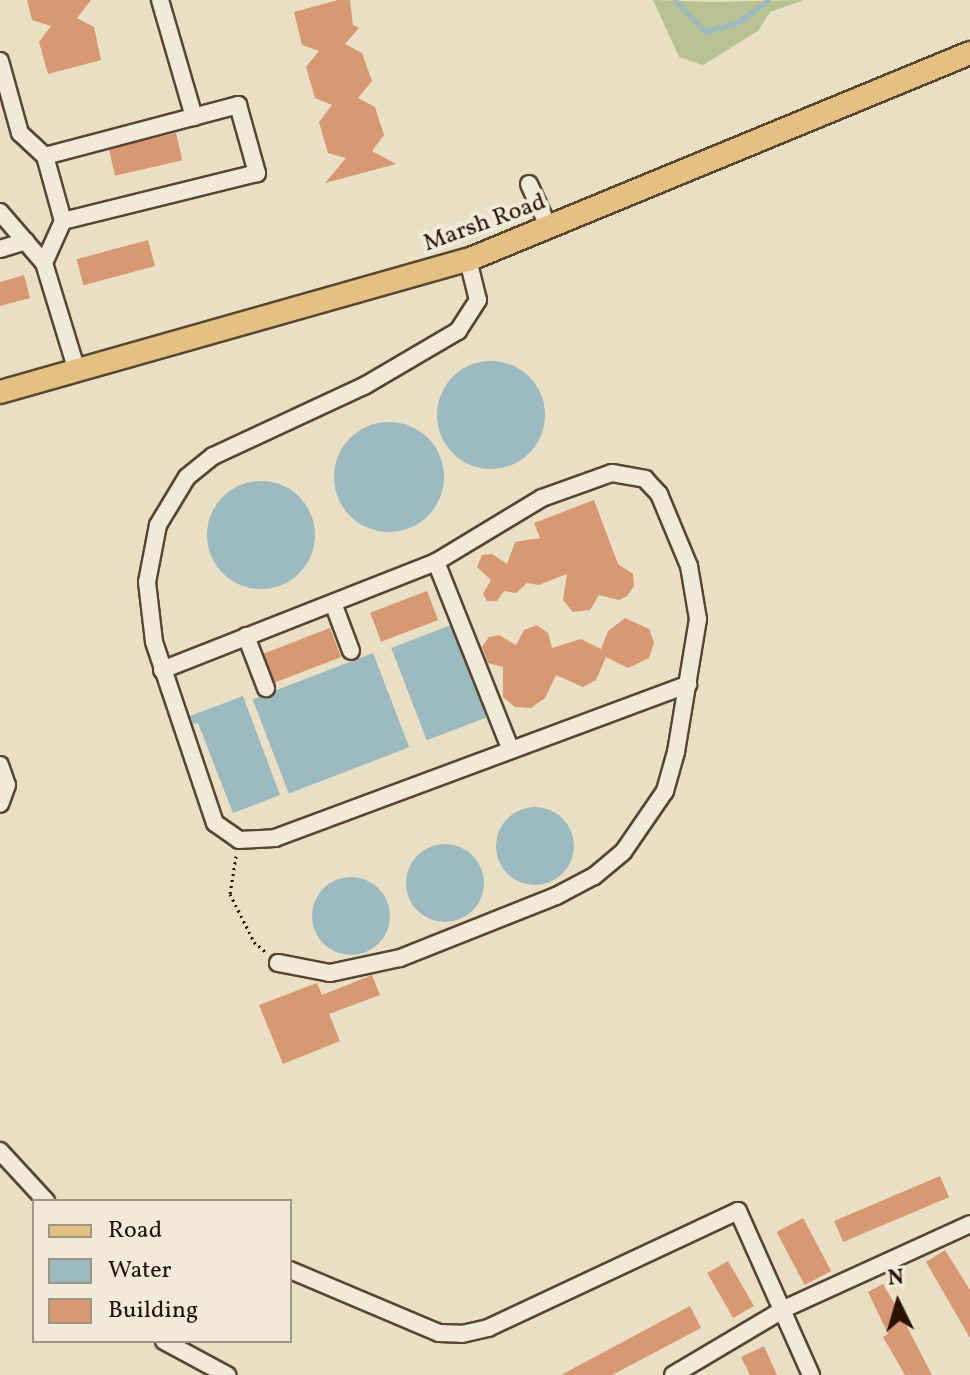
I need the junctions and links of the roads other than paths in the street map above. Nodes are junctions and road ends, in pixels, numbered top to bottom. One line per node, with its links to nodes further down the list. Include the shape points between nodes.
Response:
1 (160, 0): 4 (street)
2 (970, 53): 9 (main road, Marsh Road)
3 (0, 61): 5 (street, via 20,133)
4 (194, 117): 5 (street); 8 (street, via 238,105 257,173)
5 (45, 156): 8 (street)
6 (529, 184): 9 (street)
7 (0, 212): 10 (street)
8 (63, 221): 13 (street)
9 (549, 228): 12 (main road, Marsh Road)
10 (26, 241): 11 (street); 13 (street)
11 (0, 249)
12 (468, 260): 14 (main road, Marsh Road); 20 (street, via 478,300 458,331 366,385 213,456 172,498 158,525 147,582)
13 (44, 263): 14 (street)
14 (77, 371): 15 (main road, Marsh Road)
15 (0, 392)
16 (436, 562): 17 (street); 21 (street, via 578,482 612,473 645,479 659,494 689,566 698,619); 23 (street)
17 (333, 603): 18 (street); 19 (street)
18 (246, 636): 20 (street); 22 (street)
19 (351, 651)
20 (162, 670): 23 (street, via 215,823 239,840 275,838)
21 (688, 684): 23 (street); 26 (street, via 665,791 645,827 594,876 491,923 353,971 308,971)
22 (266, 688)
23 (511, 750)
24 (0, 765): 25 (street, via 7,785)
25 (0, 804)
26 (278, 963)
27 (0, 1151): 28 (street)
28 (44, 1199)
29 (970, 1224): 31 (street)
30 (292, 1271): 31 (street, via 439,1333 462,1334 488,1328 738,1211)
31 (786, 1308): 34 (street); 35 (street)
32 (168, 1343): 33 (street)
33 (227, 1375)
34 (673, 1375)
35 (811, 1375)

